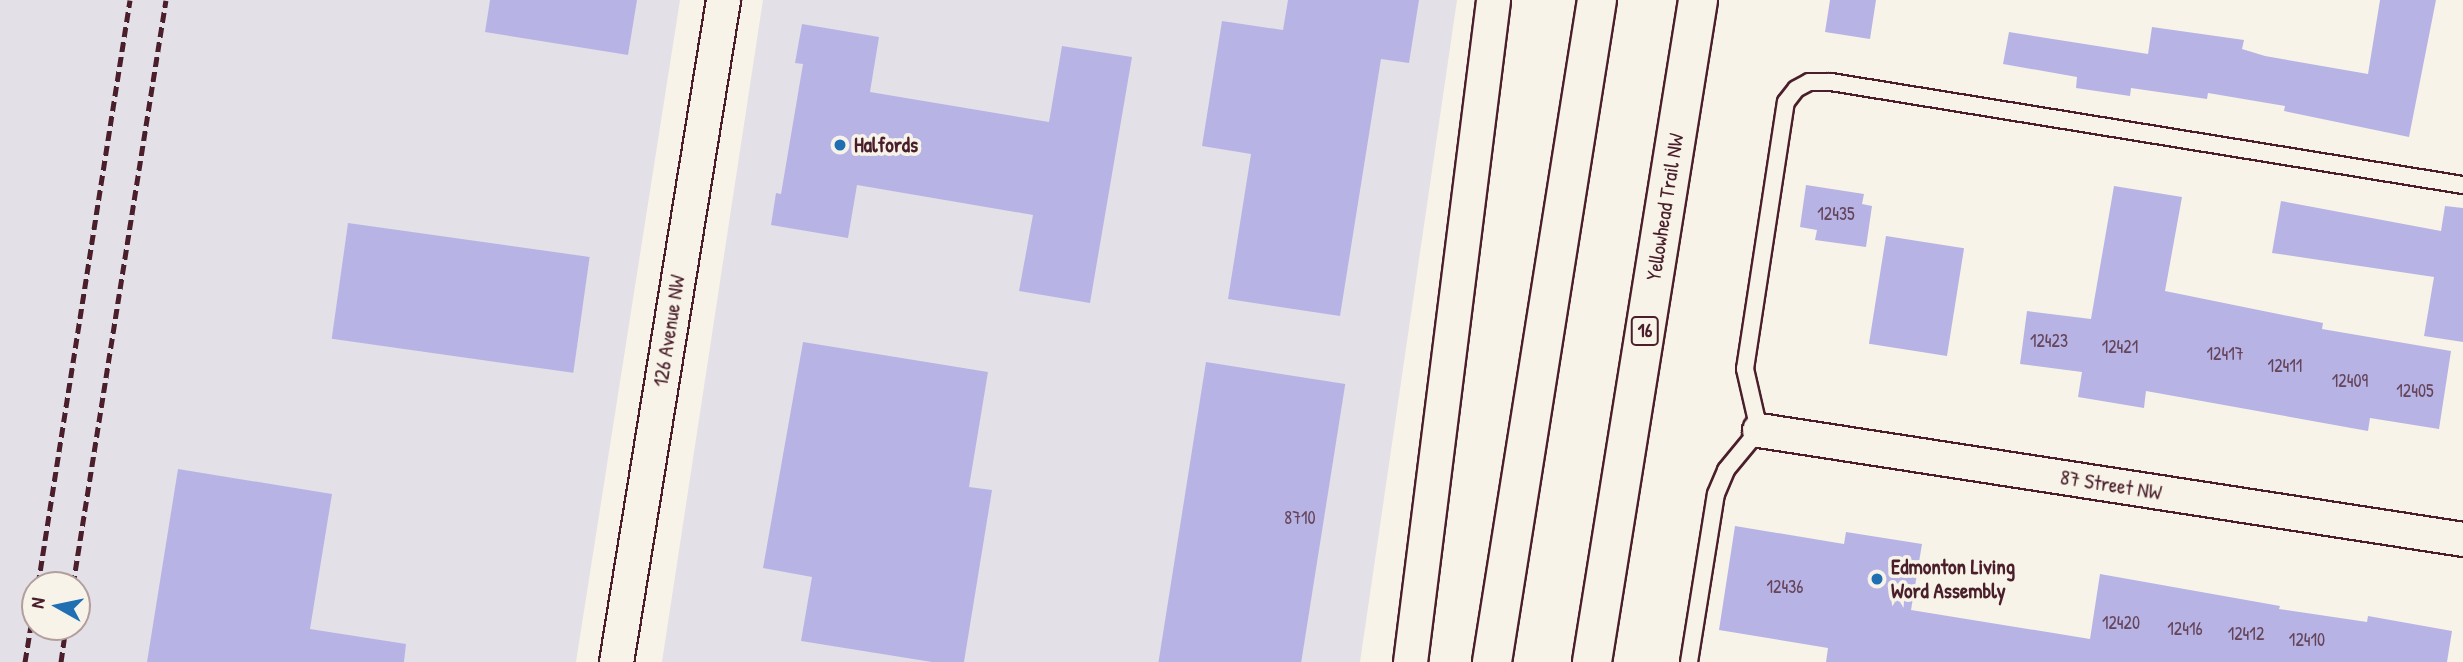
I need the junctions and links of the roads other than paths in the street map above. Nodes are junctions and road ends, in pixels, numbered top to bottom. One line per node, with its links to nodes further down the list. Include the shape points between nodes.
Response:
1 (723, 0): 8 (street, 126 Avenue NW)
2 (1493, 0): 9 (street)
3 (1597, 0): 10 (highway)
4 (1698, 0): 11 (highway, Yellowhead Trail NW / 16)
5 (2463, 185): 6 (lane, via 1809,82 1786,102 1745,369)
6 (1759, 430): 7 (street, 87 Street NW); 12 (lane, via 1726,470 1716,494)
7 (2463, 539)
8 (616, 662)
9 (1410, 662)
10 (1492, 662)
11 (1592, 662)
12 (1689, 662)

